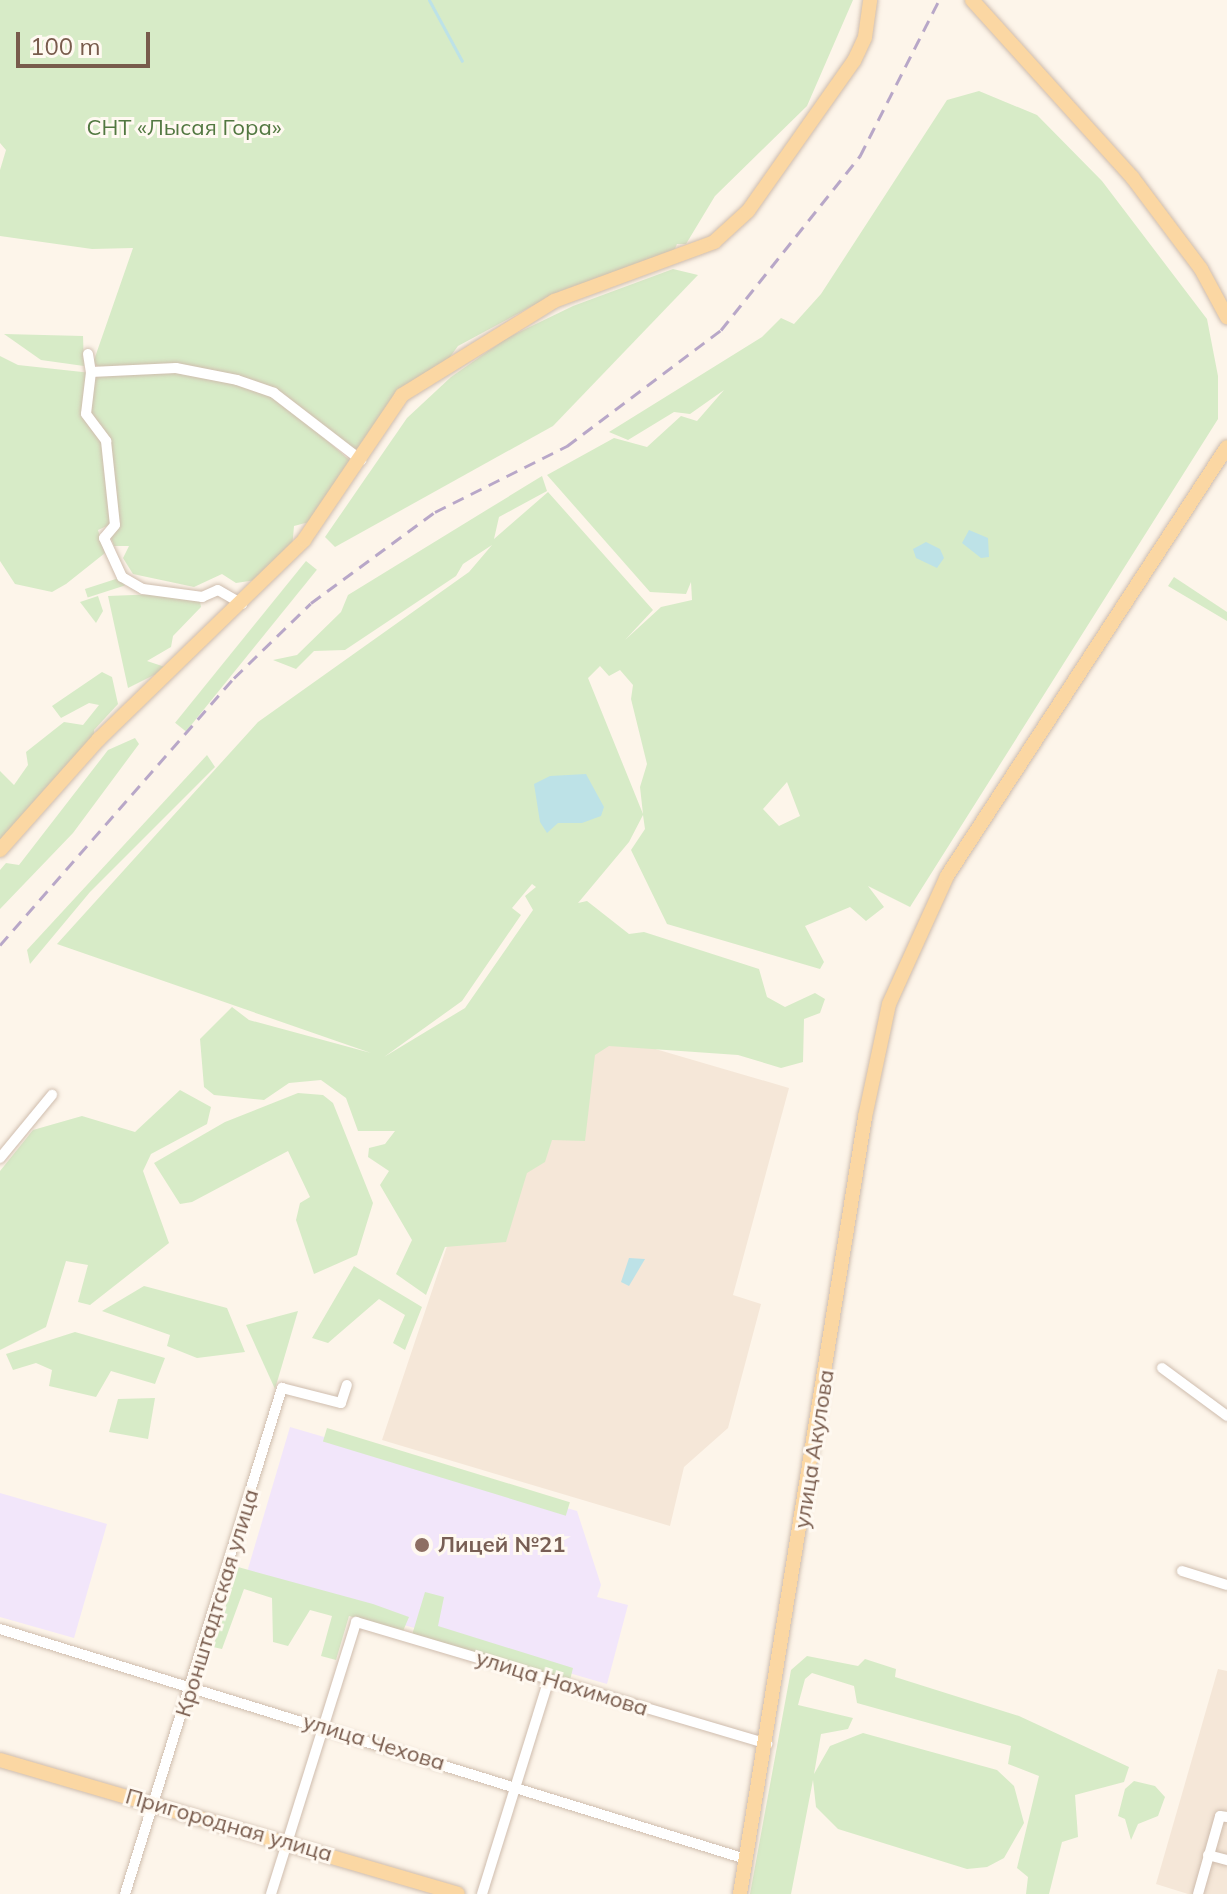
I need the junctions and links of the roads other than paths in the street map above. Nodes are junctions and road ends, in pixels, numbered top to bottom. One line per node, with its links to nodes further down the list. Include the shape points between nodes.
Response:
1 (870, 0): 7 (main road, via 865,37 854,61 757,200 714,242 554,301 468,350 402,395)
2 (972, 0): 3 (main road, via 1132,177 1201,269)
3 (1227, 317)
4 (88, 354): 5 (street)
5 (91, 372): 7 (street, via 176,368 237,380 274,393); 8 (street, via 86,414 106,441 115,525 104,538 122,577 143,589 202,597 218,590)
6 (1227, 447): 21 (main road, улица Акулова, via 954,864 915,937 889,1004 865,1117)
7 (361, 460): 8 (main road, via 304,540)
8 (242, 604): 9 (main road, via 99,739)
9 (0, 850)
10 (52, 1095): 11 (street)
11 (0, 1158)
12 (1162, 1368): 14 (street)
13 (347, 1385): 19 (street, Кронштадтская улица, via 341,1403 282,1388)
14 (1227, 1416)
15 (1182, 1571): 16 (street)
16 (1227, 1585)
17 (0, 1629): 19 (street, улица Чехова)
18 (549, 1679): 20 (street, улица Нахимова, via 356,1622); 21 (street, улица Нахимова); 23 (street)
19 (191, 1686): 20 (street, улица Чехова); 24 (street, Кронштадтская улица)
20 (325, 1727): 23 (street, улица Чехова); 26 (street)
21 (767, 1744): 28 (main road, улица Акулова)
22 (0, 1760): 24 (main road, Пригородная улица)
23 (516, 1786): 28 (street, улица Чехова); 33 (street)
24 (155, 1803): 26 (main road, Пригородная улица); 30 (street, Кронштадтская улица)
25 (1227, 1817): 27 (street, via 1220,1816)
26 (287, 1841): 31 (street); 32 (main road, Пригородная улица)
27 (1208, 1855): 29 (street); 35 (street)
28 (746, 1859): 34 (main road, улица Акулова)
29 (1227, 1860)
30 (125, 1894)
31 (271, 1894)
32 (458, 1894)
33 (482, 1894)
34 (740, 1894)
35 (1198, 1894)

